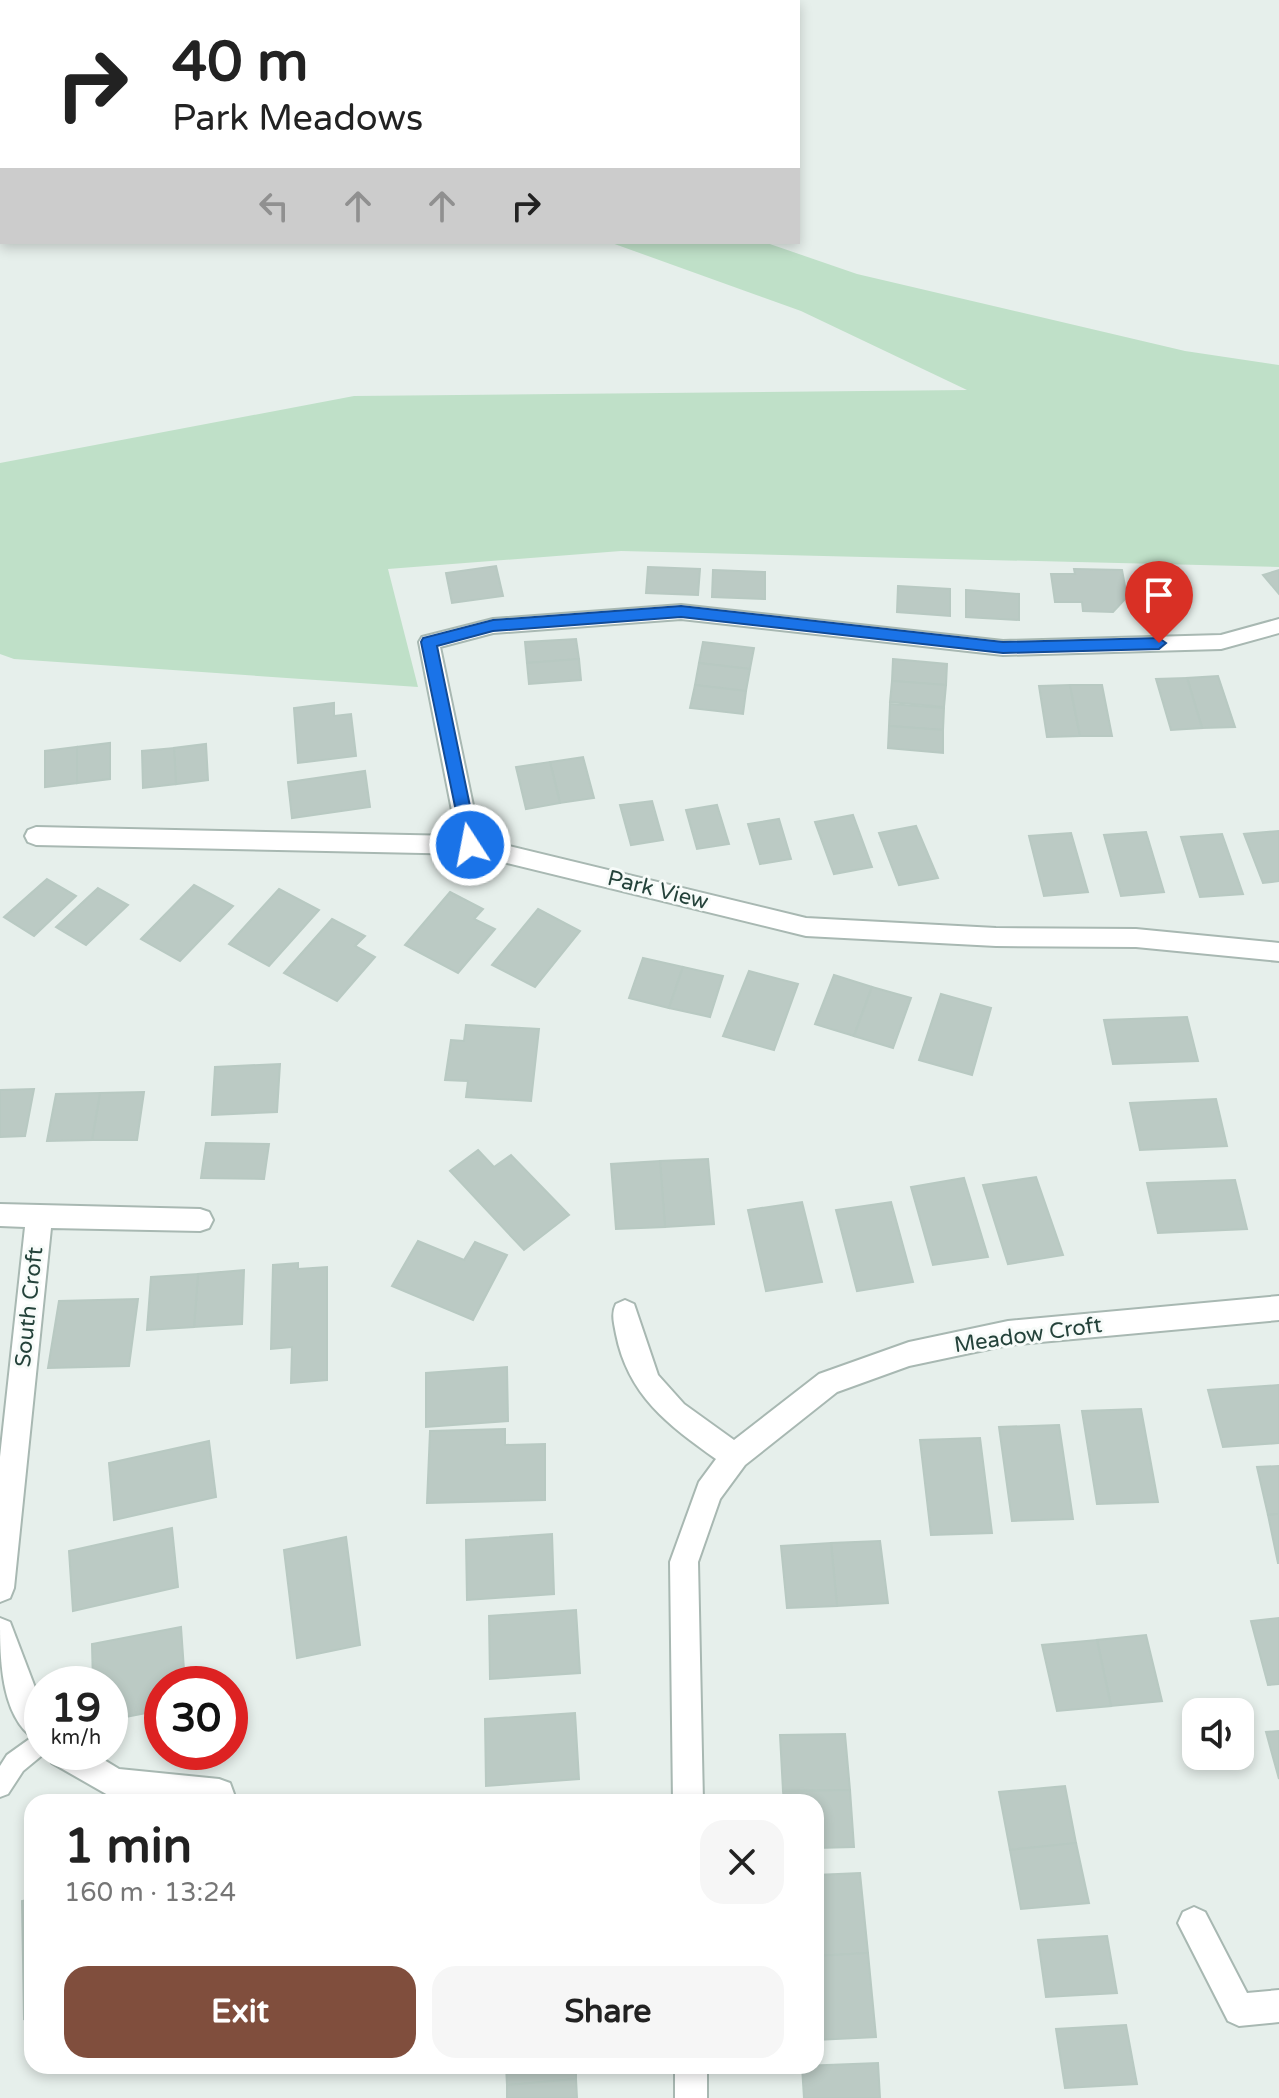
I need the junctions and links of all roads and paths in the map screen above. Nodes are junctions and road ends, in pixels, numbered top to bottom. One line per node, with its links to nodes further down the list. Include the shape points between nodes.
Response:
1 (1279, 626): 3 (street, via 1221,642 1003,648 681,612 493,626 429,642)
2 (36, 836): 3 (street, Park View)
3 (470, 845): 4 (street, Park View, via 806,927 1136,938)
4 (1279, 952)
5 (0, 1215): 6 (street)
6 (39, 1217): 7 (street); 11 (street, South Croft)
7 (200, 1220)
8 (1279, 1308): 10 (street, Meadow Croft, via 1008,1333 909,1354 828,1383)
9 (625, 1312): 10 (street, via 631,1353 656,1399)
10 (735, 1456): 19 (street, Meadow Croft, via 709,1491 684,1562)
11 (0, 1588)
12 (0, 1632): 13 (street)
13 (5, 1665): 14 (street)
14 (24, 1706)
15 (24, 1756): 17 (lane)
16 (92, 1770): 18 (street, via 115,1784)
17 (0, 1786)
18 (219, 1794)
19 (688, 1794)
20 (1194, 1923): 21 (street, via 1239,2010)
21 (1279, 2006)
22 (691, 2074): 23 (street)
23 (691, 2098)

